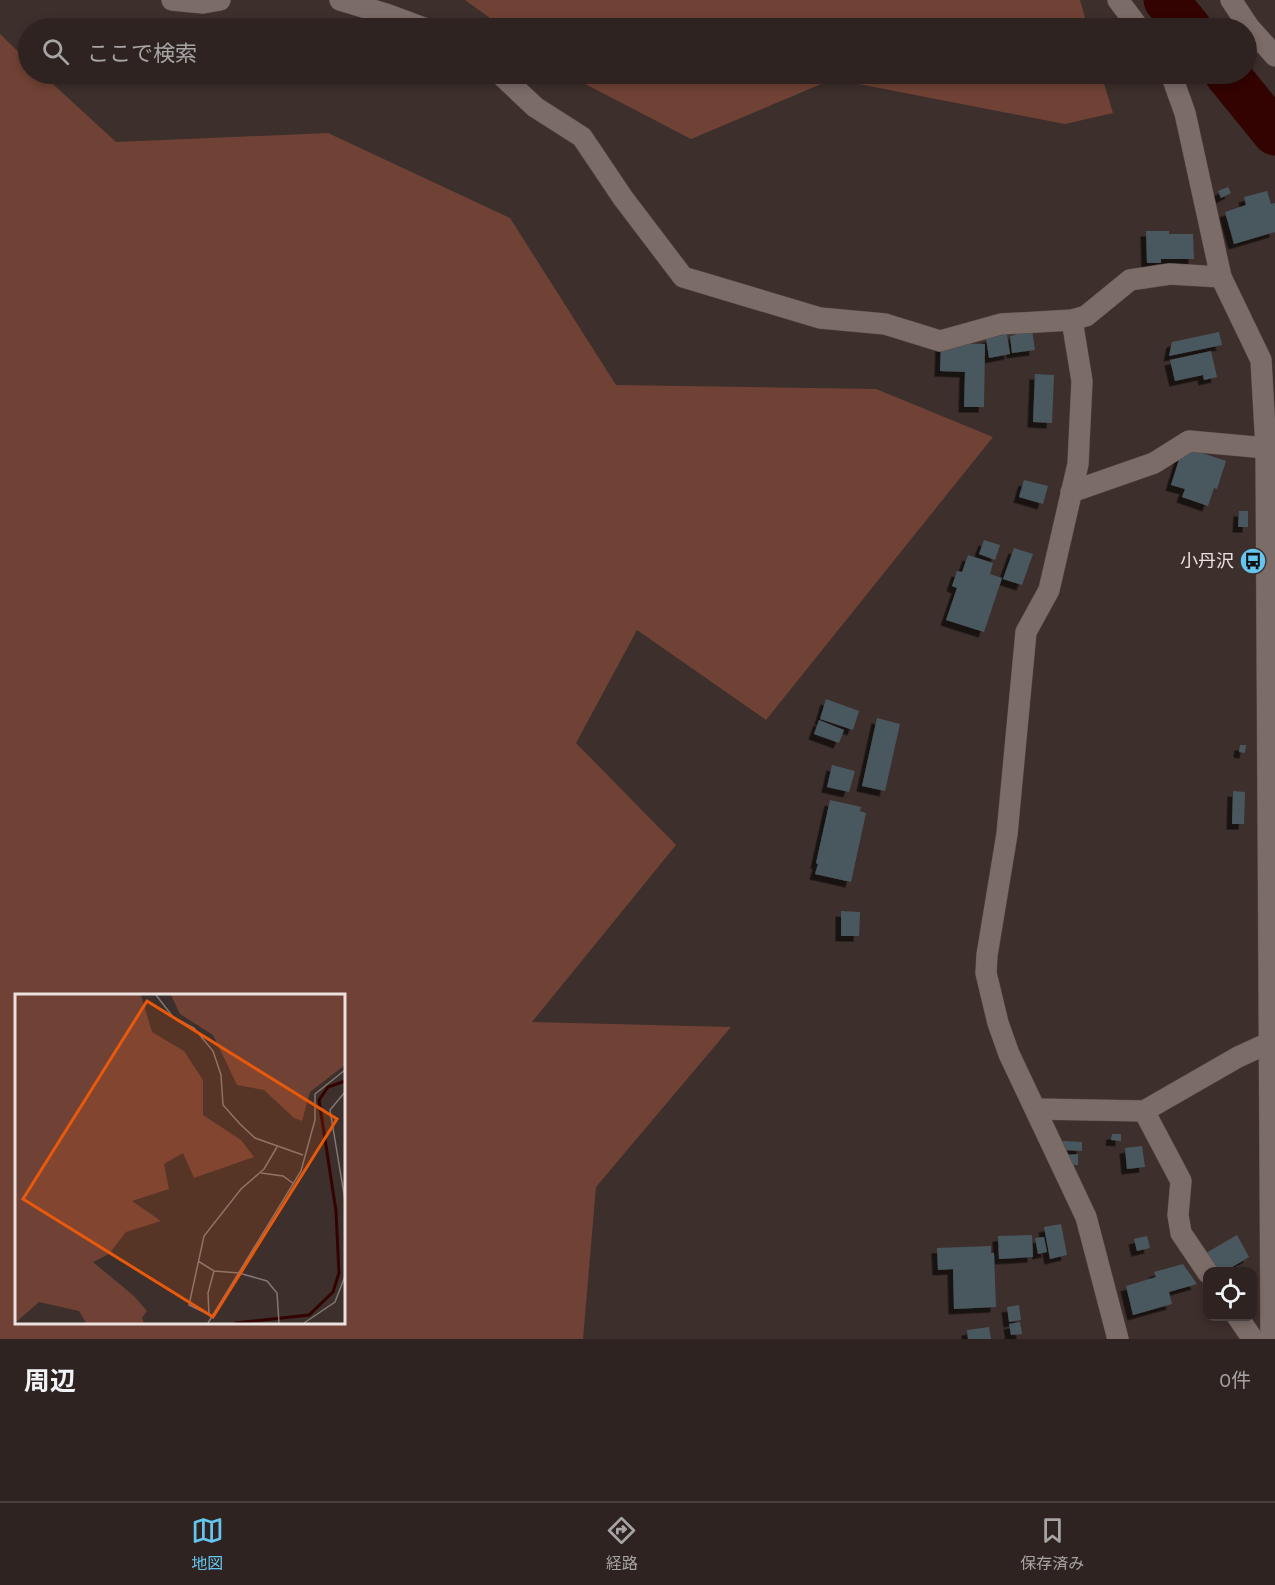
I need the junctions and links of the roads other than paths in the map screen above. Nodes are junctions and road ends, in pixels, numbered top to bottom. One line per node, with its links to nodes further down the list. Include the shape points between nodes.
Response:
1 (172, 0): 2 (street)
2 (220, 0)
3 (340, 0): 6 (street)
4 (1118, 0): 7 (street)
5 (1231, 0): 8 (street)
6 (397, 18)
7 (1132, 18)
8 (1243, 18)
9 (1257, 36): 10 (street)
10 (1275, 56)
11 (511, 84): 14 (street, via 535,107 582,137 682,277 820,318 885,324 940,341 1001,324)
12 (1175, 84): 13 (street, via 1185,113)
13 (1221, 277): 14 (street, via 1170,274 1130,280 1086,316); 15 (street, via 1261,360)
14 (1072, 320): 16 (street, via 1082,381 1078,464)
15 (1266, 448): 16 (street, via 1189,441 1154,463); 17 (street)
16 (1071, 492): 18 (street, via 1048,590 1026,632 1007,834 987,955 986,973 998,1023)
17 (1272, 1042): 19 (street); 22 (street)
18 (1036, 1110): 19 (street); 23 (street, via 1086,1216)
19 (1144, 1111): 20 (street, via 1181,1181 1181,1233)
20 (1204, 1267)
21 (1242, 1321): 22 (street)
22 (1261, 1338)
23 (1118, 1339)

